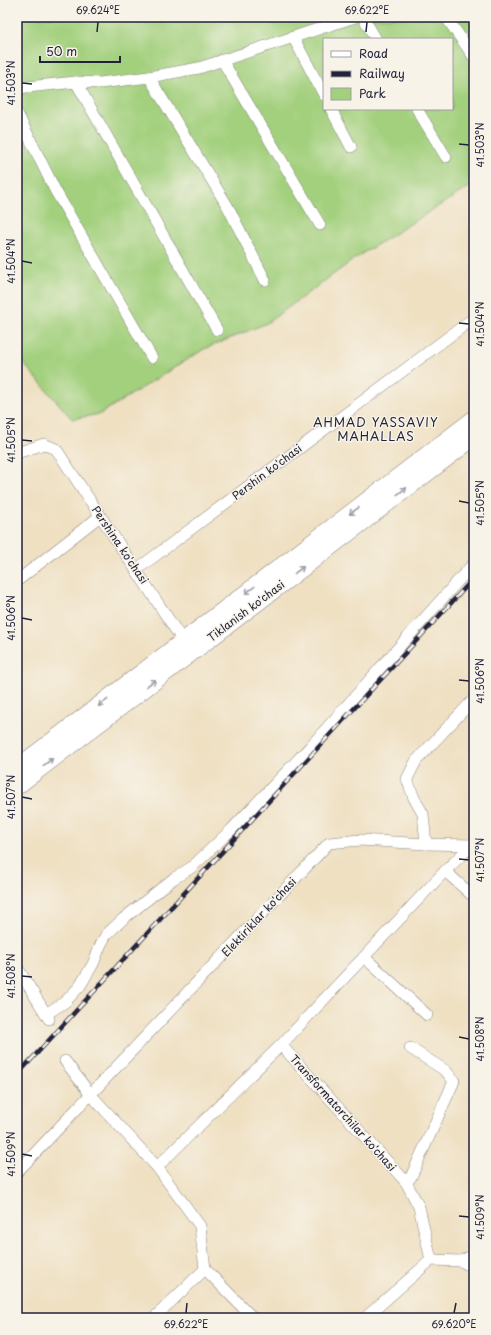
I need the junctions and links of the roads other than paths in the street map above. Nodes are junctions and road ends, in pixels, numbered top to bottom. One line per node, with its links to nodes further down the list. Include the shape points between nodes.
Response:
1 (355, 17): 4 (street)
2 (363, 17): 5 (street)
3 (446, 17): 6 (street)
4 (294, 37): 7 (street); 11 (street)
5 (375, 38)
6 (474, 57)
7 (222, 60): 8 (street, via 199,68); 17 (street)
8 (149, 77): 9 (street, via 100,83); 18 (street, via 228,207)
9 (76, 82): 10 (street); 20 (street)
10 (17, 88)
11 (323, 93)
12 (332, 110): 15 (street)
13 (418, 110): 16 (street)
14 (17, 113): 21 (street, via 55,190)
15 (351, 147)
16 (446, 157)
17 (320, 225)
18 (266, 280)
19 (474, 318): 27 (street, Pershin ko'chasi)
20 (217, 330)
21 (152, 358)
22 (474, 419): 29 (main road, one-way to 29)
23 (474, 437): 32 (main road, Tiklanish ko'chasi, one-way to 23)
24 (17, 453): 25 (street, Pershina ko'chasi, via 44,444 56,449)
25 (100, 516): 27 (street, Pershina ko'chasi); 28 (street)
26 (474, 563): 38 (street, via 309,748 232,829 192,867 143,902 106,935 80,986 48,1017)
27 (136, 570): 29 (street, Pershina ko'chasi)
28 (17, 581)
29 (183, 641): 31 (main road, one-way to 31)
30 (474, 699): 33 (street, via 416,761 407,779 423,814)
31 (17, 768)
32 (17, 786)
33 (426, 844): 34 (street, Elektiriklar ko'chasi); 43 (street, Elektiriklar ko'chasi, via 360,840 329,843)
34 (473, 844): 35 (street, Transformatorchilar ko'chasi)
35 (445, 870): 36 (street); 37 (street, Transformatorchilar ko'chasi)
36 (474, 897)
37 (364, 957): 39 (street); 40 (street, Transformatorchilar ko'chasi)
38 (17, 967)
39 (427, 1015)
40 (281, 1044): 44 (street, Transformatorchilar ko'chasi); 46 (street, Transformatorchilar ko'chasi)
41 (410, 1048): 46 (street, via 446,1071 454,1081 411,1177)
42 (65, 1061): 43 (street)
43 (91, 1095): 44 (street); 45 (street, Elektiriklar ko'chasi)
44 (157, 1167): 51 (street, via 200,1226)
45 (17, 1172)
46 (406, 1182): 48 (street, Transformatorchilar ko'chasi, via 419,1207)
47 (474, 1254): 49 (street)
48 (432, 1260): 49 (street); 54 (street)
49 (462, 1261): 50 (street)
50 (474, 1268)
51 (205, 1269): 52 (street); 53 (street)
52 (154, 1318)
53 (253, 1318)
54 (365, 1318)

